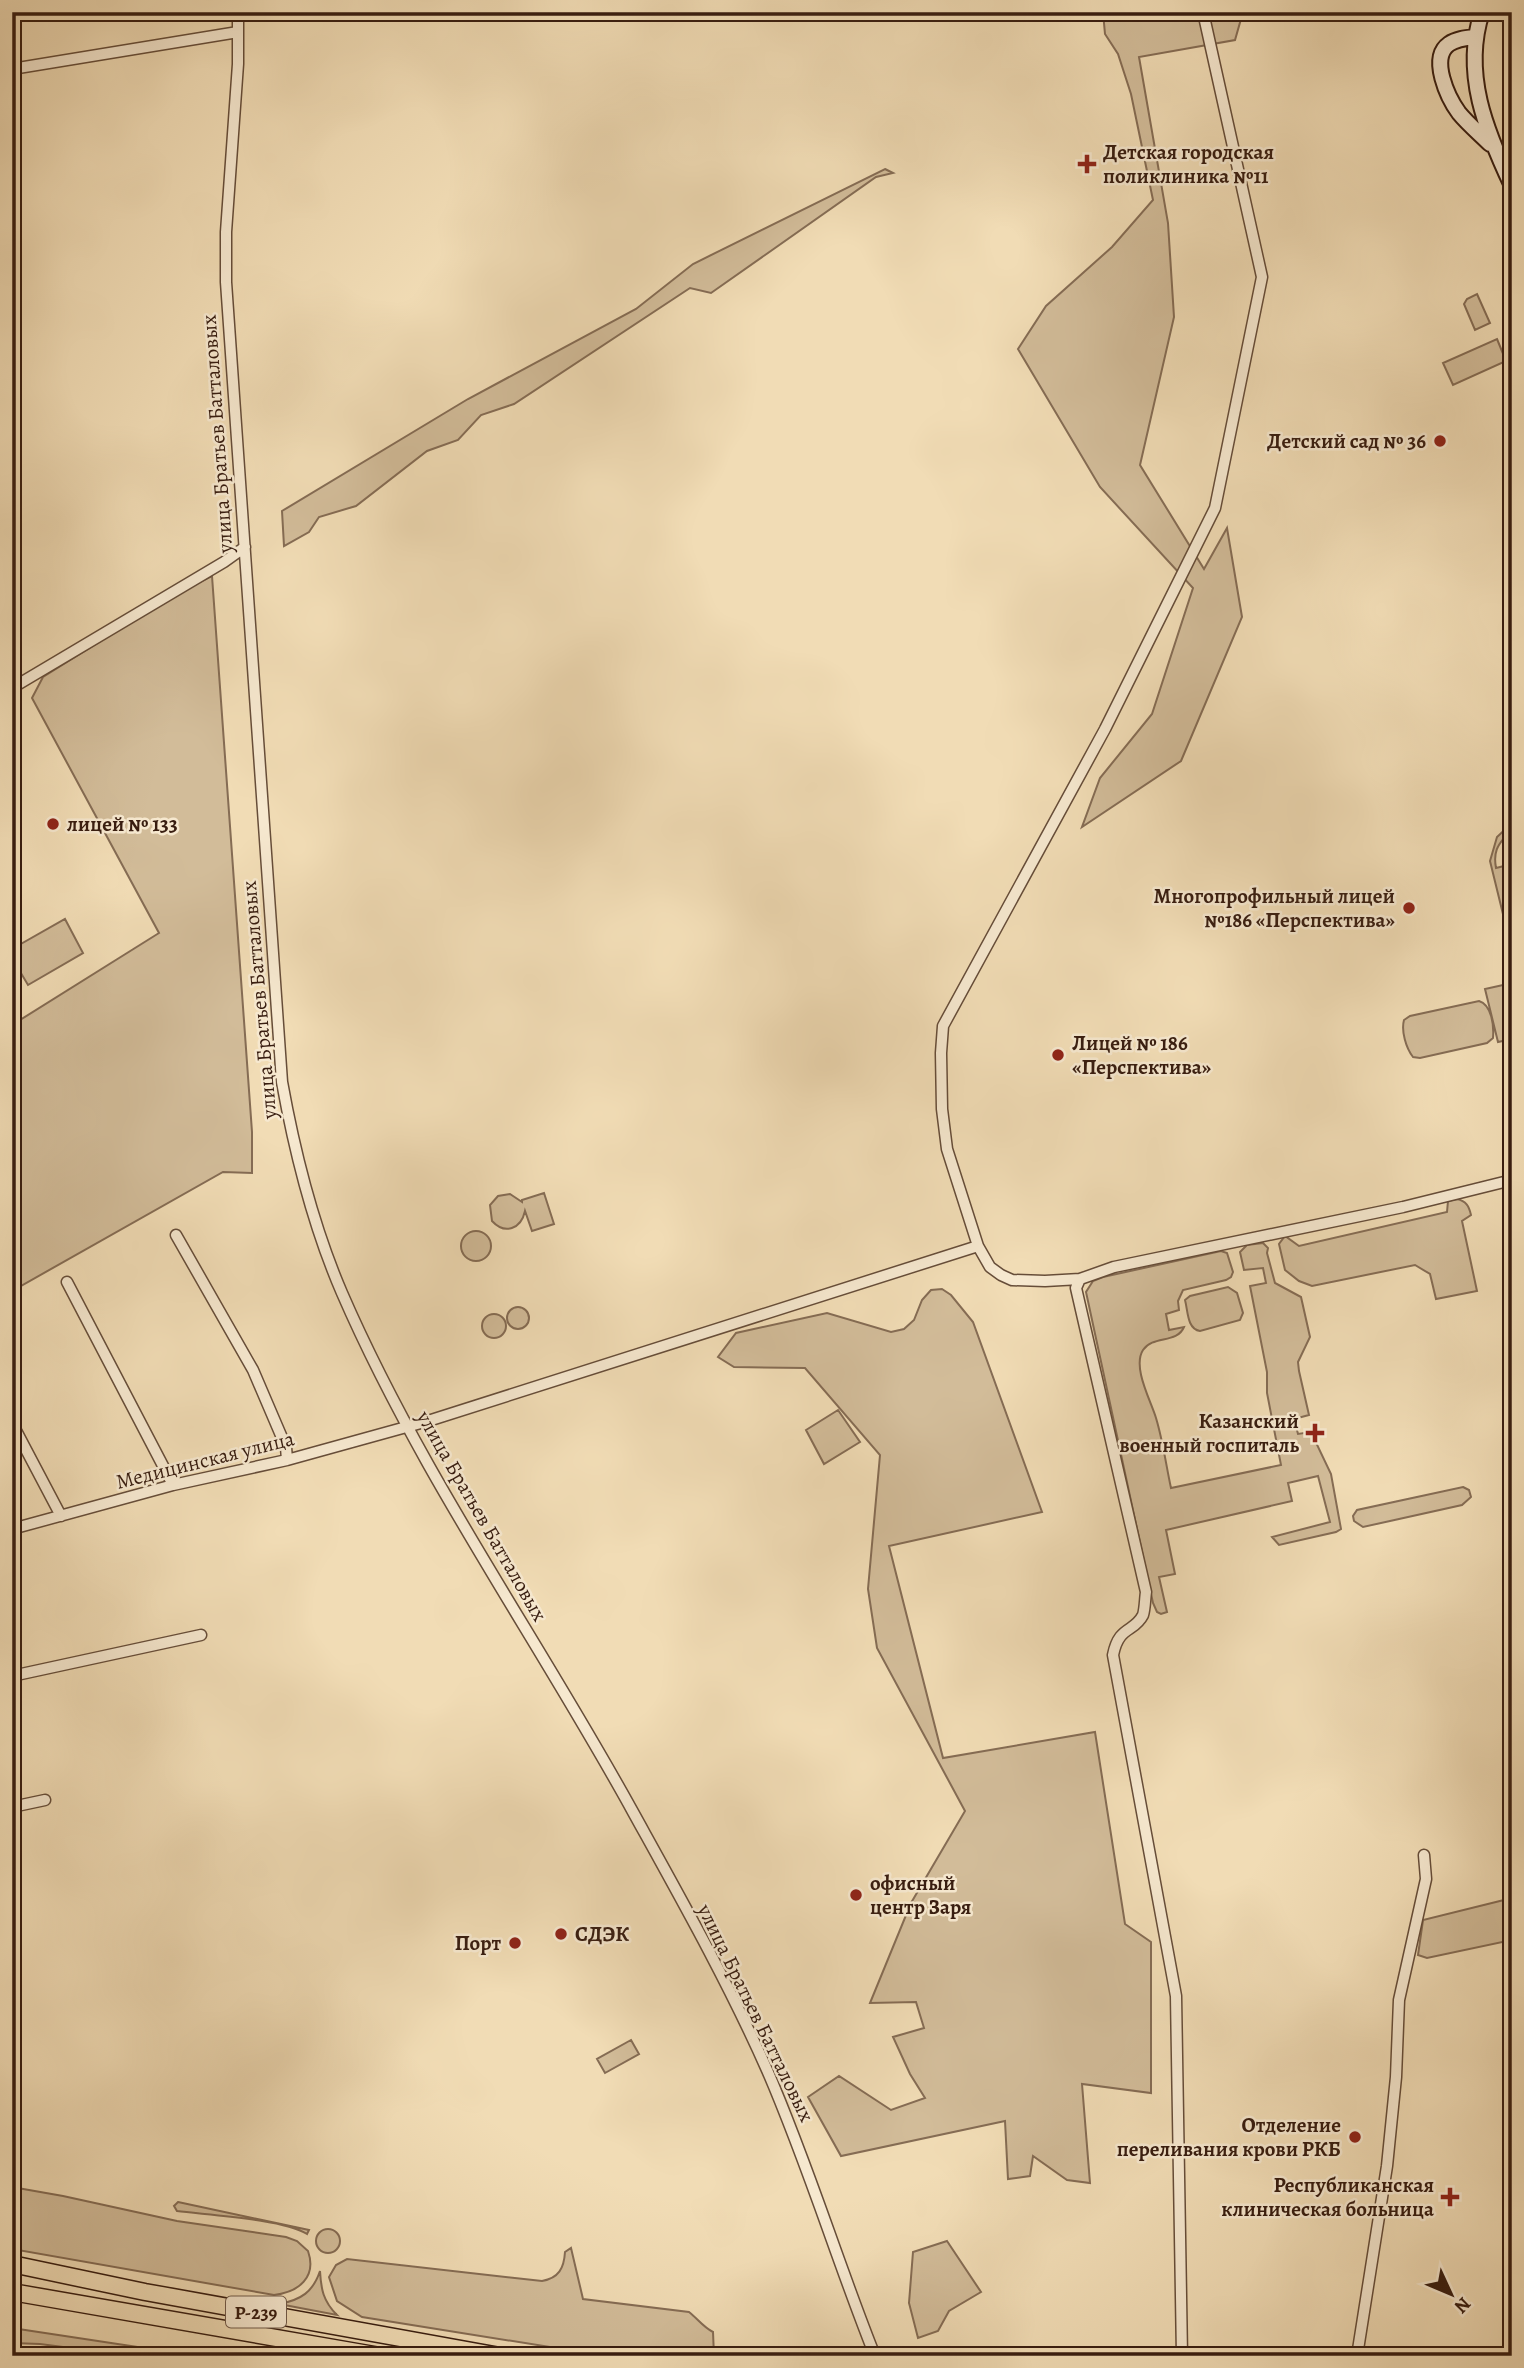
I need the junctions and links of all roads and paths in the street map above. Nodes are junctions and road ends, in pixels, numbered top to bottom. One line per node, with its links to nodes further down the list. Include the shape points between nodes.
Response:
1 (238, 12): 4 (street, улица Братьев Батталовых)
2 (1203, 12): 13 (street, via 1262,277 1215,508 1105,729 943,1026 942,1109 947,1149)
3 (1482, 12): 5 (street)
4 (238, 32): 6 (street); 9 (street, улица Братьев Батталовых, via 226,282)
5 (1475, 37): 7 (street, via 1473,70); 7 (street, via 1447,45 1441,69 1449,98)
6 (12, 69)
7 (1493, 147): 8 (street)
8 (1512, 186)
9 (244, 547): 10 (street); 17 (street, улица Братьев Батталовых, via 282,1082 292,1137 306,1193 341,1290)
10 (12, 688)
11 (1512, 1180): 14 (street, via 1114,1267)
12 (176, 1235): 18 (street, via 253,1370 286,1447)
13 (978, 1245): 14 (street, via 990,1267 1012,1280); 17 (street, Медицинская улица)
14 (1080, 1279): 32 (street, via 1076,1289 1146,1592 1143,1614 1122,1632 1113,1655 1176,1996)
15 (66, 1282): 19 (street)
16 (12, 1423): 20 (street)
17 (406, 1426): 18 (street, Медицинская улица); 29 (street, улица Братьев Батталовых, via 625,1798 724,1980 795,2138)
18 (287, 1460): 19 (street, Медицинская улица)
19 (173, 1485): 20 (street, Медицинская улица)
20 (61, 1516): 21 (street, Медицинская улица)
21 (12, 1529)
22 (201, 1635): 23 (street)
23 (12, 1676)
24 (45, 1800): 25 (street)
25 (12, 1807)
26 (1424, 1855): 33 (street, via 1426,1879 1399,2000 1387,2166)
27 (12, 2264): 31 (main road, Р-239)
28 (12, 2292): 30 (main road, Р-239)
29 (875, 2355)
30 (380, 2356)
31 (500, 2356)
32 (1182, 2356)
33 (1357, 2356)

